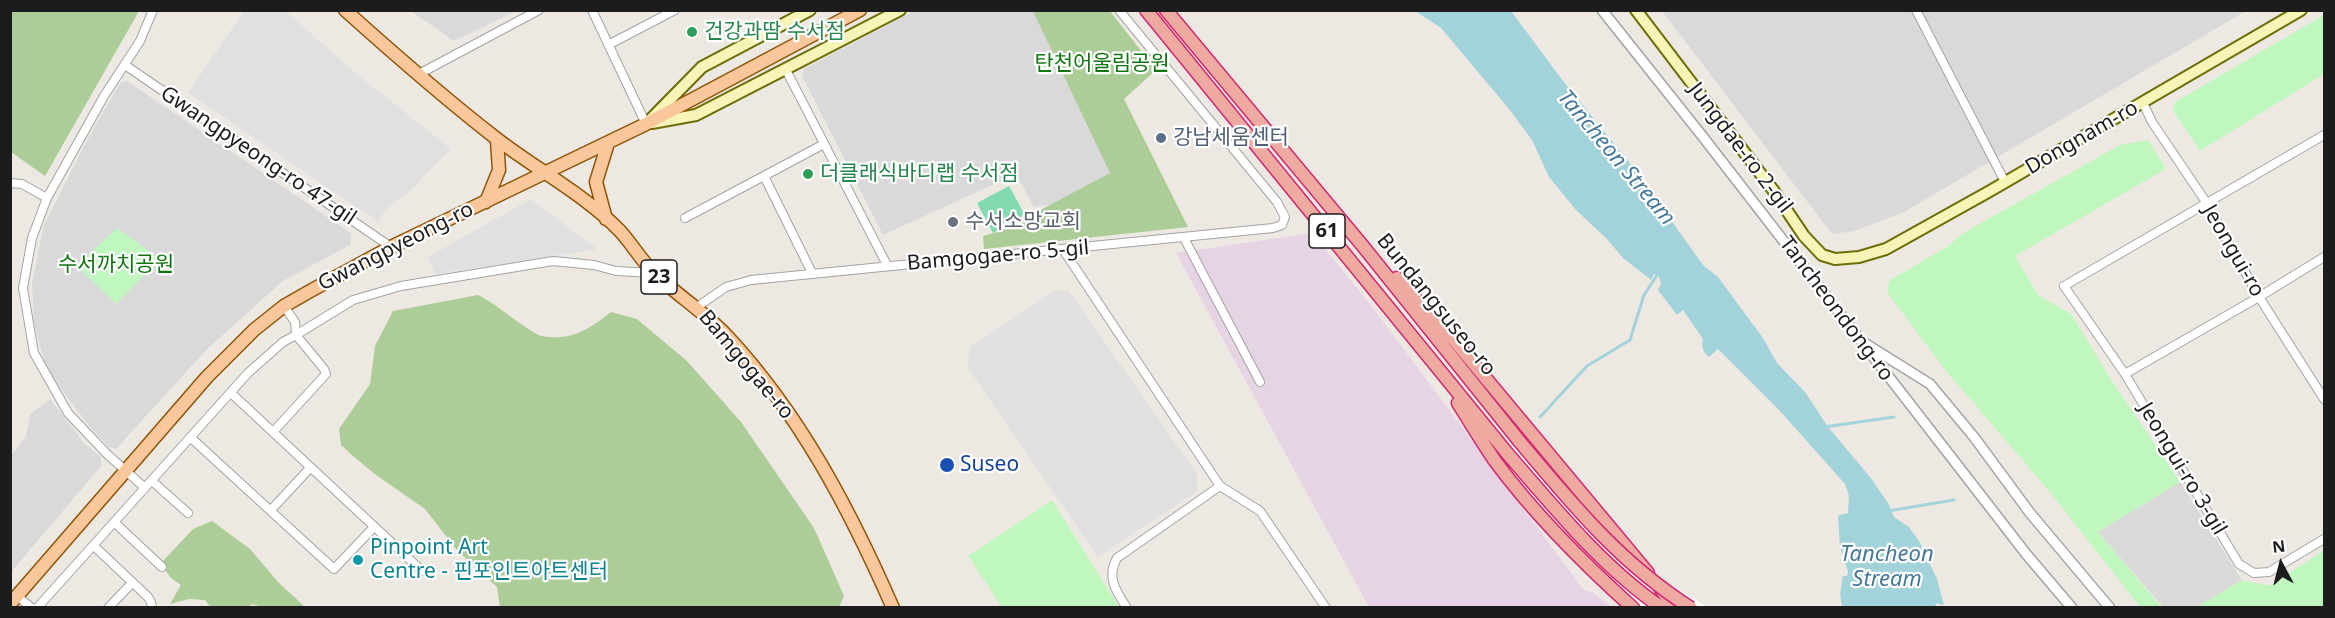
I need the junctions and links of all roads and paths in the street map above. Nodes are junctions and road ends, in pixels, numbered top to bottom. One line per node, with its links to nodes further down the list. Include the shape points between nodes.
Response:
1 (153, 10): 17 (street)
2 (345, 10): 19 (main road, Bamgogae-ro / 23)
3 (539, 10): 19 (street)
4 (592, 10): 16 (street)
5 (675, 10): 16 (street)
6 (810, 10): 21 (main road, via 702,66)
7 (860, 10): 21 (main road, Gwangpyeong-ro)
8 (900, 10): 18 (main road)
9 (1119, 10): 36 (street, Bamgogae-ro 5-gil, via 1286,217 1282,225 1273,228)
10 (1146, 10): 50 (highway, Bundangsuseo-ro / 61)
11 (1166, 10): 37 (highway, Bundangsuseo-ro / 61)
12 (1602, 10): 49 (street, Tancheondong-ro)
13 (1636, 10): 40 (main road, Jungdae-ro 2-gil, via 1813,247 1835,259)
14 (1916, 10): 29 (street)
15 (2301, 10): 20 (main road, Dongnam-ro)
16 (608, 45): 21 (street)
17 (124, 65): 31 (street); 38 (street, Gwangpyeong-ro 47-gil)
18 (786, 70): 21 (main road, via 696,115); 25 (street)
19 (417, 75): 23 (main road, Bamgogae-ro / 23)
20 (2143, 103): 29 (main road, Dongnam-ro); 33 (street, Jeongui-ro)
21 (645, 124): 24 (main road, Gwangpyeong-ro)
22 (2325, 135): 33 (street)
23 (498, 140): 26 (main road, Bamgogae-ro / 23); 32 (main road, via 499,170)
24 (608, 143): 26 (main road, Gwangpyeong-ro); 35 (main road, via 596,182)
25 (824, 144): 28 (street); 42 (street)
26 (546, 172): 32 (main road, Gwangpyeong-ro); 35 (main road, Bamgogae-ro / 23)
27 (10, 175): 30 (street)
28 (764, 176): 34 (street); 44 (street)
29 (2005, 182): 40 (main road, Dongnam-ro, via 1886,249)
30 (14, 183): 31 (street)
31 (47, 198): 58 (street, via 32,238 23,288 34,353 68,413)
32 (486, 202): 38 (main road, Gwangpyeong-ro)
33 (2206, 202): 45 (street, Jeongui-ro); 51 (street, Jeongui-ro 3-gil, via 2064,286)
34 (685, 218)
35 (607, 220): 43 (main road, Bamgogae-ro / 23)
36 (1184, 238): 39 (street, Bamgogae-ro 5-gil); 52 (street)
37 (1362, 245): 81 (highway, via 1453,339 1604,518); 82 (highway, Bundangsuseo-ro / 61, bridge, via 1576,509 1624,559)
38 (391, 247): 46 (main road, Gwangpyeong-ro)
39 (1064, 251): 42 (street, Bamgogae-ro 5-gil); 60 (street)
40 (1859, 257)
41 (2325, 257): 45 (street)
42 (887, 265): 44 (street, Bamgogae-ro 5-gil)
43 (654, 273): 47 (main road, Bamgogae-ro / 23); 48 (street, via 553,261 401,285 353,300)
44 (812, 273): 47 (street, Bamgogae-ro 5-gil, via 726,287)
45 (2259, 297): 51 (street); 54 (street, Jeongui-ro)
46 (284, 306): 48 (street, via 295,322); 58 (main road, Gwangpyeong-ro, via 239,343)
47 (697, 307): 76 (main road, Bamgogae-ro / 23, via 739,350 801,431 837,491)
48 (296, 335): 53 (street, via 248,373); 55 (street, via 326,374)
49 (1858, 339): 83 (street, Tancheondong-ro); 84 (street, via 1930,384)
50 (1429, 356): 79 (highway, via 1495,461 1585,565); 80 (highway, Bundangsuseo-ro / 61, via 1565,520)
51 (2125, 374): 66 (street, Jeongui-ro 3-gil, via 2239,564 2254,573 2269,572)
52 (1260, 382)
53 (231, 393): 55 (street); 56 (street)
54 (2325, 399)
55 (273, 432): 57 (street)
56 (190, 437): 59 (street); 62 (street)
57 (310, 468): 62 (street); 65 (street)
58 (126, 471): 61 (street); 71 (main road, Gwangpyeong-ro)
59 (152, 481): 61 (street); 63 (street)
60 (1220, 486): 77 (street, via 1117,558 1112,580); 78 (street, via 1260,511)
61 (145, 488): 64 (street)
62 (271, 510): 65 (street, via 334,569)
63 (188, 513)
64 (114, 522): 67 (street); 68 (street)
65 (374, 527): 69 (street)
66 (2325, 539)
67 (94, 546): 70 (street); 73 (street)
68 (162, 567)
69 (422, 571)
70 (132, 583): 74 (street); 75 (street, via 148,597)
71 (14, 600): 72 (street, Gwangpyeong-ro)
72 (32, 608)
73 (37, 608)
74 (108, 608)
75 (152, 608)
76 (893, 608)
77 (1127, 608)
78 (1326, 608)
79 (1633, 608)
80 (1662, 608)
81 (1674, 608)
82 (1691, 608)
83 (2072, 608)
84 (2110, 608)

